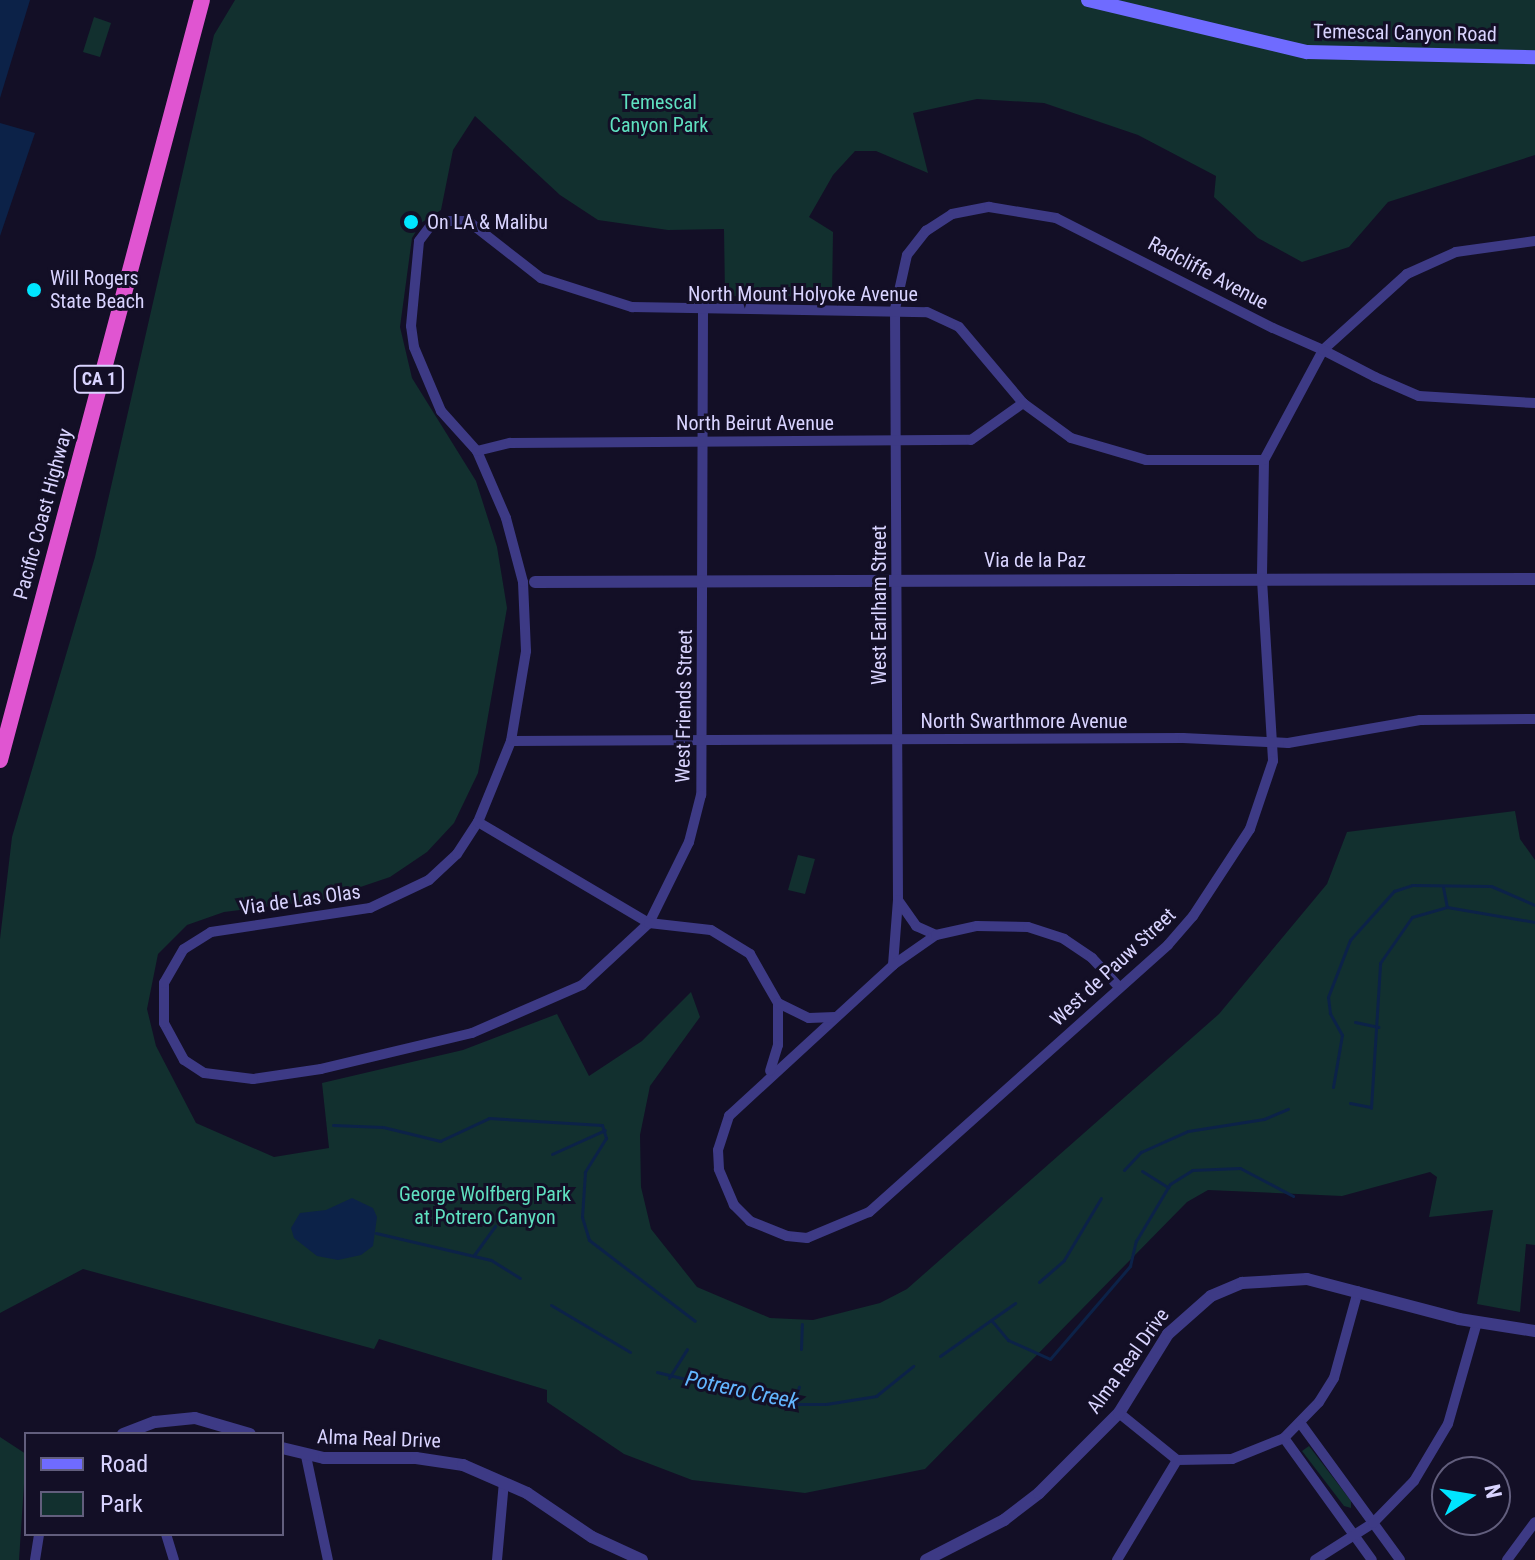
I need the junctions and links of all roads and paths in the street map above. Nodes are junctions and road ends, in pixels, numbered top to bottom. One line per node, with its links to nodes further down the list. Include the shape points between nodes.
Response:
1 (202, 0): 26 (highway, Pacific Coast Highway / CA 1)
2 (1088, 0): 3 (main road, Temescal Canyon Road, via 1307,52)
3 (1535, 57)
4 (419, 241): 7 (street, North Mount Holyoke Avenue, via 434,221 457,217 541,278 575,292 632,307); 13 (street, Via de Las Olas, via 412,283 414,347 441,411)
5 (1535, 241): 8 (street, via 1456,252 1407,274)
6 (895, 309): 7 (street, North Mount Holyoke Avenue); 8 (street, Radcliffe Avenue, via 907,255 939,221 989,207 1021,210 1092,233); 9 (street, North Mount Holyoke Avenue, via 927,312 959,327); 12 (street, West Earlham Street)
7 (703, 311): 11 (street, West Friends Street)
8 (1323, 350): 10 (street, Radcliffe Avenue, via 1419,396); 14 (street)
9 (1023, 403): 12 (street, North Beirut Avenue, via 971,440); 14 (street, North Mount Holyoke Avenue, via 1071,438 1115,454 1146,460)
10 (1535, 403)
11 (702, 441): 12 (street, North Beirut Avenue); 13 (street, North Beirut Avenue, via 510,443); 19 (street, West Friends Street)
12 (897, 441): 16 (street, West Earlham Street)
13 (477, 451): 22 (street, Via de Las Olas, via 506,518 523,582 526,651)
14 (1264, 460): 17 (street)
15 (1535, 579): 17 (street, Via de la Paz)
16 (897, 580): 17 (street, Via de la Paz); 19 (street, Via de la Paz); 21 (street, West Earlham Street)
17 (1262, 580): 23 (street)
18 (535, 582): 19 (street, Via de la Paz)
19 (703, 583): 24 (street, West Friends Street)
20 (1535, 719): 25 (street, North Swarthmore Avenue, via 1420,720)
21 (896, 740): 23 (street, North Swarthmore Avenue); 24 (street, North Swarthmore Avenue); 29 (street, West Earlham Street)
22 (511, 741): 24 (street, North Swarthmore Avenue); 28 (street, Via de Las Olas)
23 (1268, 741): 25 (street, North Swarthmore Avenue); 27 (street)
24 (705, 742): 30 (street, West Friends Street, via 701,795 689,842)
25 (1288, 743): 27 (street)
26 (0, 760)
27 (1273, 761): 33 (street, West de Pauw Street, via 1250,829 1224,873 1168,945)
28 (478, 822): 30 (street); 36 (street, Via de Las Olas, via 457,854 405,895 314,920 232,928 197,938 164,983)
29 (898, 900): 31 (street, via 916,926); 32 (street, West Earlham Street)
30 (649, 923): 34 (street, via 711,930 734,941 763,969); 36 (street, West Friends Street, via 582,985 540,1006 472,1033 321,1069 253,1079 204,1073 184,1060)
31 (936, 935): 32 (street); 33 (street, via 977,926 1028,927 1064,939 1092,958)
32 (893, 965): 35 (street)
33 (1119, 987): 37 (street, West de Pauw Street, via 869,1212 807,1238 777,1234 750,1221 734,1205 719,1169 718,1150 729,1116)
34 (780, 1005): 35 (street, via 809,1018); 37 (street, via 778,1045)
35 (837, 1016): 37 (street)
36 (164, 1023)
37 (769, 1074)
38 (1358, 1291): 39 (street, Alma Real Drive); 41 (street, Alma Real Drive, via 1274,1277 1211,1296 1168,1334); 42 (street, via 1334,1378)
39 (1477, 1322): 40 (street, Alma Real Drive); 51 (street, via 1458,1397 1435,1450 1414,1481)
40 (1535, 1331)
41 (1119, 1413): 48 (street); 60 (street, Alma Real Drive, via 1016,1511)
42 (1301, 1424): 45 (street); 51 (street)
43 (128, 1432): 44 (street, via 155,1422 195,1418)
44 (243, 1432)
45 (1284, 1438): 48 (street, via 1232,1459); 54 (street)
46 (284, 1449): 47 (street, Alma Real Drive)
47 (306, 1456): 49 (street, Alma Real Drive, via 439,1460); 57 (street)
48 (1177, 1460): 61 (street)
49 (504, 1482): 58 (street); 59 (street, Alma Real Drive, via 592,1537)
50 (1535, 1522): 65 (street)
51 (1373, 1523): 54 (street); 64 (street)
52 (39, 1536): 55 (street)
53 (167, 1536): 56 (street)
54 (1354, 1537): 62 (street); 63 (street)
55 (35, 1560)
56 (174, 1560)
57 (328, 1560)
58 (497, 1560)
59 (642, 1560)
60 (926, 1560)
61 (1117, 1560)
62 (1315, 1560)
63 (1372, 1560)
64 (1400, 1560)
65 (1507, 1560)

